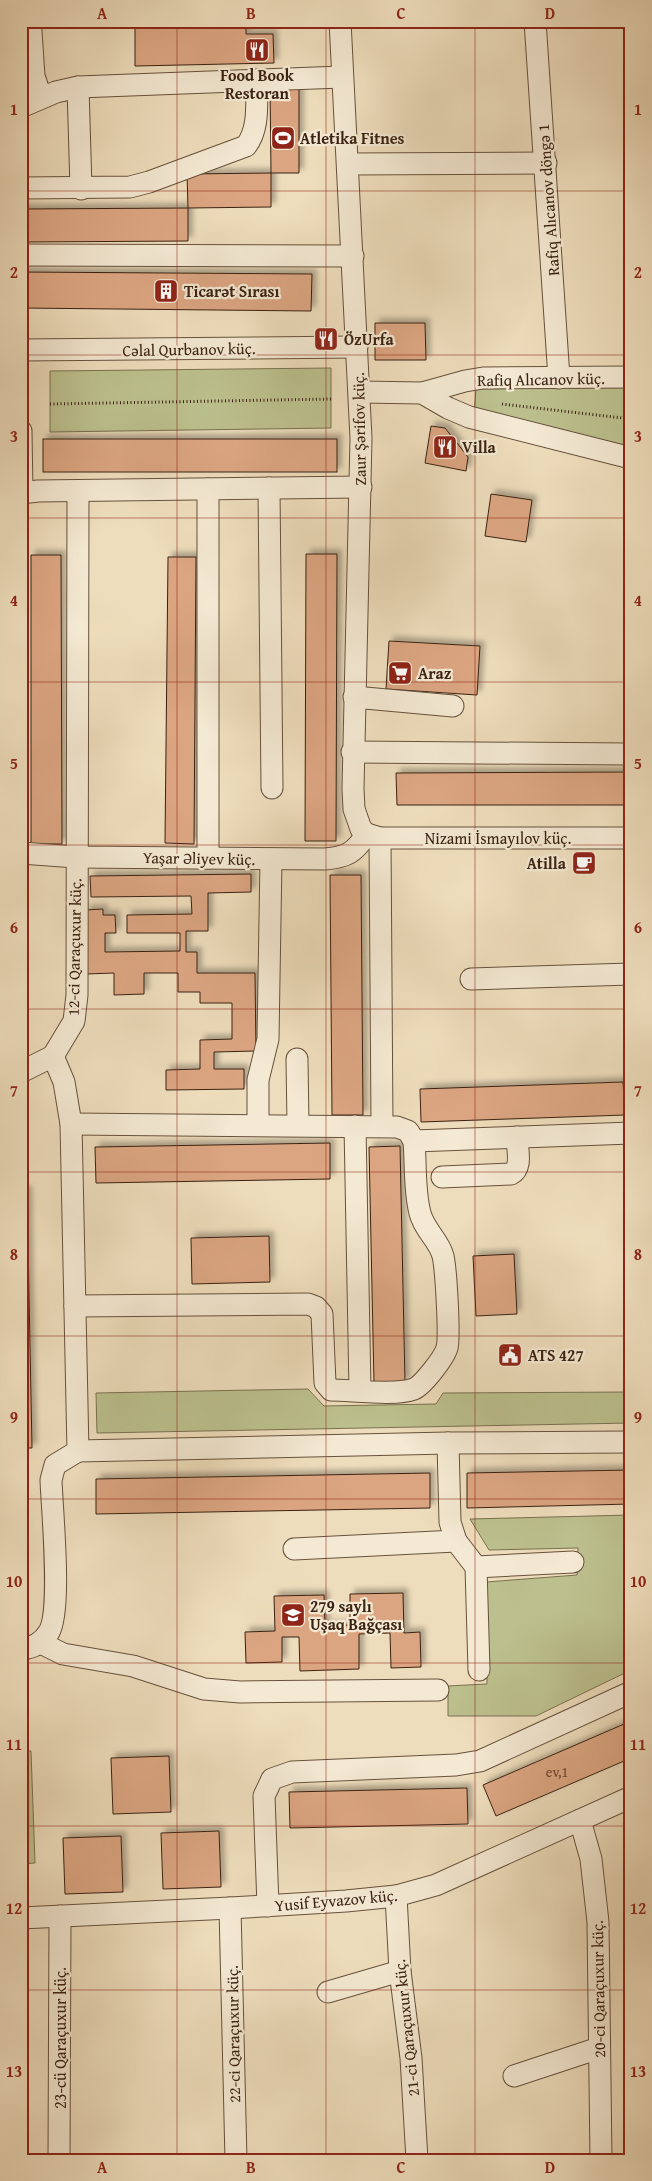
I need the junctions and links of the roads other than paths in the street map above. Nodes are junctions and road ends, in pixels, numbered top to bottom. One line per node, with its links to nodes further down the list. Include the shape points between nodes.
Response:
1 (28, 21): 7 (street, via 34,76)
2 (340, 21): 4 (street, Zaur Şərifov küç.)
3 (535, 21): 9 (street, Rafiq Alıcanov döngə 1)
4 (342, 76): 5 (street); 10 (street, Zaur Şərifov küç.)
5 (257, 80): 6 (street); 12 (street, via 255,127 246,146 130,187)
6 (78, 87): 7 (street); 12 (street)
7 (41, 97): 8 (street)
8 (21, 107)
9 (546, 163): 10 (street); 18 (street, Rafiq Alıcanov döngə 1)
10 (348, 164): 14 (street, Zaur Şərifov küç.)
11 (21, 188): 12 (street)
12 (81, 189)
13 (21, 254): 14 (street)
14 (353, 256): 15 (street, Zaur Şərifov küç.)
15 (357, 347): 16 (street, Cəlal Qurbanov küç.); 19 (street, Zaur Şərifov küç.)
16 (21, 350)
17 (631, 377): 18 (street, Rafiq Alıcanov küç.)
18 (559, 378): 20 (street, Rafiq Alıcanov küç., via 483,378)
19 (360, 392): 20 (street); 23 (street, Zaur Şərifov küç.)
20 (422, 393): 22 (street, via 469,417)
21 (21, 431): 27 (street)
22 (631, 458)
23 (361, 487): 24 (street); 28 (street, Zaur Şərifov küç.)
24 (269, 488): 25 (street); 32 (street)
25 (208, 490): 26 (street); 37 (street)
26 (78, 491): 27 (street); 36 (street, 12-ci Qaraçuxur küç.)
27 (22, 493)
28 (354, 697): 29 (street); 30 (street, Zaur Şərifov küç.)
29 (453, 706)
30 (352, 752): 31 (street); 33 (street, Zaur Şərifov küç., via 354,808 361,829)
31 (631, 754)
32 (272, 788)
33 (373, 836): 34 (street, Nizami İsmayılov küç.); 38 (street, Yaşar Əliyev küç., via 350,854 338,858); 48 (street)
34 (631, 838)
35 (21, 853): 36 (street, Yaşar Əliyev küç.)
36 (76, 857): 37 (street, Yaşar Əliyev küç.); 41 (street, 12-ci Qaraçuxur küç., via 74,1021)
37 (208, 858): 38 (street, Yaşar Əliyev küç.)
38 (271, 859): 45 (street, via 268,1038 258,1080)
39 (631, 974): 40 (street)
40 (471, 979)
41 (53, 1056): 43 (street); 44 (street, via 64,1082)
42 (297, 1059): 46 (street)
43 (21, 1072)
44 (71, 1124): 45 (street); 53 (street)
45 (258, 1125): 46 (street)
46 (298, 1125): 47 (street)
47 (355, 1126): 48 (street); 54 (street)
48 (382, 1126): 51 (street, via 408,1132)
49 (631, 1133): 50 (street)
50 (517, 1137): 51 (street); 52 (street, via 516,1172)
51 (414, 1141): 54 (street, via 420,1214 443,1256 447,1347 416,1388 404,1392)
52 (442, 1177)
53 (75, 1306): 54 (street, via 308,1304 322,1314 326,1383 331,1390); 57 (street)
54 (360, 1390)
55 (631, 1442): 56 (street)
56 (448, 1443): 57 (street); 58 (street, via 450,1522)
57 (78, 1450): 62 (street, via 55,1465 51,1480 54,1616 50,1631)
58 (456, 1541): 59 (street); 61 (street)
59 (294, 1550)
60 (573, 1562): 61 (street)
61 (476, 1567): 63 (street)
62 (31, 1646): 64 (street, via 133,1666 204,1689 240,1692)
63 (479, 1670)
64 (438, 1690)
65 (631, 1692): 69 (street, via 480,1761 456,1766 292,1772 272,1779 264,1796)
66 (631, 1797): 67 (street, Yusif Eyvazov küç.)
67 (580, 1820): 68 (street, Yusif Eyvazov küç., via 436,1885); 75 (street, 20-ci Qaraçuxur küç., via 591,1859 598,1922)
68 (396, 1896): 69 (street, Yusif Eyvazov küç.); 73 (street, 21-ci Qaraçuxur küç.)
69 (268, 1906): 70 (street, Yusif Eyvazov küç.)
70 (230, 1908): 71 (street, Yusif Eyvazov küç.); 78 (street, 22-ci Qaraçuxur küç.)
71 (60, 1916): 72 (street, Yusif Eyvazov küç.); 77 (street, 23-cü Qaraçuxur küç.)
72 (21, 1918)
73 (400, 1971): 74 (street); 79 (street, 21-ci Qaraçuxur küç.)
74 (328, 1992)
75 (598, 2048): 76 (street); 80 (street, 20-ci Qaraçuxur küç.)
76 (514, 2076)
77 (60, 2160)
78 (236, 2160)
79 (417, 2160)
80 (602, 2160)

